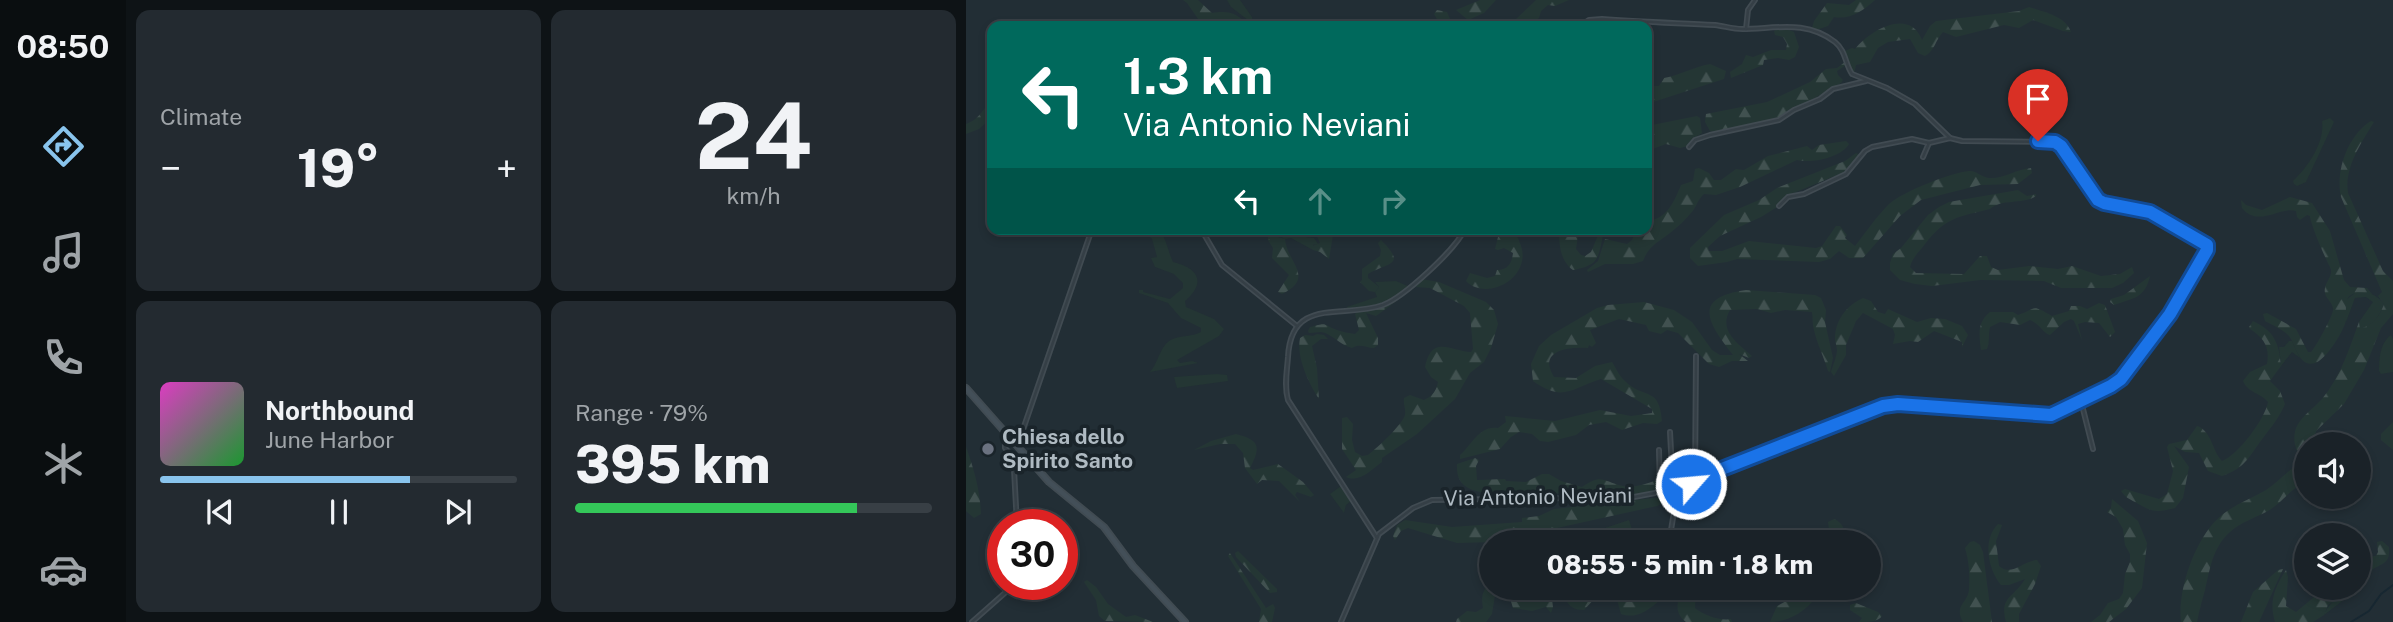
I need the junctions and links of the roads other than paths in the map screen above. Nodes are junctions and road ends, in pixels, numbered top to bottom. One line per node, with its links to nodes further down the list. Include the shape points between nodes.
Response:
1 (1755, 0): 5 (street, via 1748,10)
2 (1588, 21): 3 (street)
3 (1639, 21)
4 (1652, 22): 5 (street)
5 (1746, 29): 6 (street, via 1788,26 1820,33 1840,47 1850,73)
6 (1866, 80): 7 (street, via 1914,104); 9 (street, via 1833,89 1779,120 1710,135)
7 (1950, 138): 8 (street, Via Antonio Neviani); 18 (street, Via Antonio Neviani, via 2056,142 2098,200 2150,212 2207,245 2172,310 2126,374)
8 (1929, 143): 10 (street); 11 (street, Via Antonio Neviani, via 1912,139 1872,147 1846,174 1788,197)
9 (1689, 147)
10 (1923, 158)
11 (1779, 206)
12 (1090, 235): 21 (street)
13 (1203, 235): 15 (street, via 1223,266)
14 (1460, 235): 15 (street, via 1413,287 1386,303 1311,315)
15 (1297, 326): 29 (street, via 1288,343 1287,398)
16 (1696, 356): 24 (street)
17 (966, 388): 20 (street)
18 (2081, 401): 22 (street); 24 (street, Via Antonio Neviani, via 2047,415 1891,404)
19 (1670, 432): 25 (street)
20 (1010, 440): 21 (street); 27 (street, via 1005,448 1016,460)
21 (1017, 447): 32 (street, via 1056,489 1100,523)
22 (2093, 449)
23 (1659, 450): 26 (street)
24 (1693, 480): 25 (street, Via Antonio Neviani); 28 (street, via 1674,512)
25 (1673, 488): 26 (street, Via Antonio Neviani)
26 (1660, 492): 29 (street, Via Antonio Neviani, via 1633,497 1435,499 1394,521)
27 (1016, 509)
28 (1671, 530)
29 (1377, 538): 33 (street, Via Antonio Neviani)
30 (997, 600): 31 (street)
31 (972, 622)
32 (1185, 622)
33 (1341, 622)

